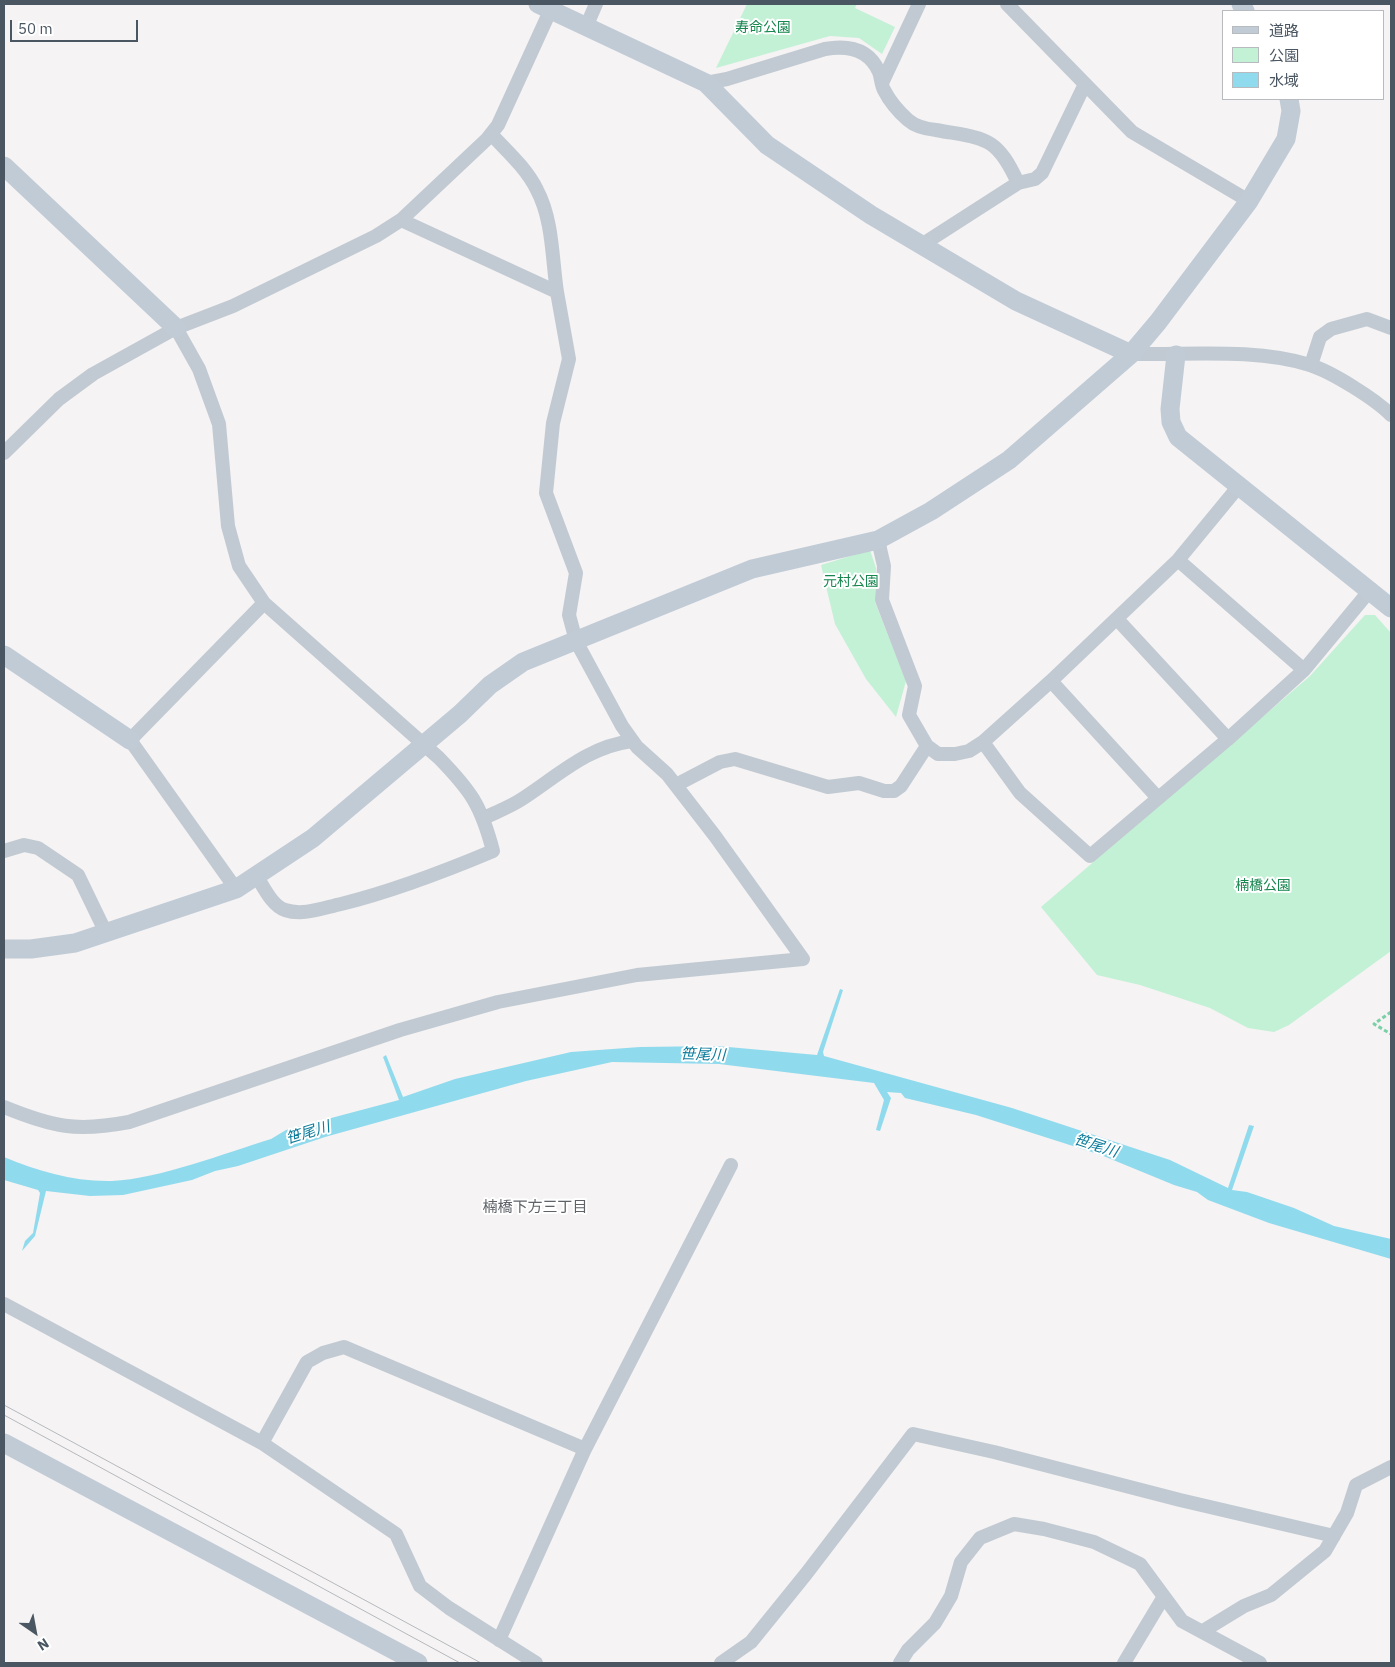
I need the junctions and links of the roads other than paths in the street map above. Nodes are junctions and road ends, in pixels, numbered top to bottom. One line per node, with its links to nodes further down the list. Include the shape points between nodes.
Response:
1 (596, 4): 5 (street)
2 (919, 4): 7 (street)
3 (1007, 4): 8 (street)
4 (545, 7): 5 (street); 10 (street, via 498,126)
5 (586, 27): 6 (street)
6 (706, 83): 7 (street, via 838,46 855,48 867,56 875,63); 15 (street, via 767,145)
7 (882, 83): 12 (street, via 894,105 908,120 922,128 984,139 996,146)
8 (1085, 84): 12 (street, via 1042,173 1035,179); 13 (street, via 1132,132)
9 (1289, 100): 13 (street, via 1291,111 1286,139)
10 (491, 134): 14 (street); 16 (street, via 526,172 537,190 546,213)
11 (4, 166): 17 (street)
12 (1018, 183): 15 (street)
13 (1249, 201): 19 (street)
14 (401, 220): 16 (street); 17 (street, via 376,236 233,306)
15 (920, 246): 19 (street, via 1016,301)
16 (557, 292): 31 (street, via 568,359 553,423 546,493 576,573 569,615)
17 (176, 328): 23 (street, via 93,374 60,398); 28 (street, via 199,369 219,424 228,526 239,566)
18 (1391, 328): 21 (street, via 1367,319 1332,329 1320,337)
19 (1131, 354): 20 (street); 25 (street, via 1009,460 932,511)
20 (1176, 355): 21 (street, via 1254,355); 24 (street, via 1171,422 1178,437)
21 (1311, 365): 22 (street, via 1361,392)
22 (1391, 415)
23 (4, 453)
24 (1239, 486): 26 (street); 27 (street)
25 (878, 540): 31 (street, via 752,569); 40 (street, via 884,566 882,600 915,686 909,715)
26 (1178, 560): 30 (street); 33 (street)
27 (1371, 589): 29 (street); 33 (street)
28 (264, 603): 36 (street); 39 (street)
29 (1391, 608)
30 (1117, 619): 34 (street); 35 (street)
31 (576, 641): 37 (street); 39 (street, via 516,666)
32 (4, 655): 36 (street)
33 (1304, 670): 35 (street)
34 (1051, 681): 38 (street); 42 (street)
35 (1228, 739): 42 (street)
36 (130, 740): 46 (street)
37 (632, 741): 41 (street); 43 (street, via 611,744 592,752 520,800)
38 (983, 742): 40 (street, via 955,754 938,754); 42 (street, via 1020,793 1090,856)
39 (423, 745): 43 (street, via 464,783); 45 (street, via 313,838)
40 (927, 746): 41 (street, via 901,786 894,791 859,782 828,787 735,759 720,762)
41 (676, 785): 49 (street, via 803,960 637,975 498,1002 400,1030 129,1122 67,1127 40,1122)
42 (1158, 798)
43 (484, 818): 45 (street, via 493,851 380,894 311,911 283,910 275,904)
44 (4, 851): 47 (street, via 24,845 38,848 78,875)
45 (256, 876): 46 (street)
46 (236, 889): 47 (street)
47 (106, 932): 48 (street, via 76,943)
48 (4, 949)
49 (4, 1107)
50 (731, 1165): 54 (street)
51 (4, 1304): 52 (street)
52 (262, 1443): 54 (street, via 306,1362 344,1347); 59 (street, via 396,1534 420,1586)
53 (4, 1444): 60 (street)
54 (585, 1449): 59 (street)
55 (1391, 1468): 56 (street, via 1356,1485 1347,1513)
56 (1334, 1536): 58 (street, via 1325,1551 1271,1595 1244,1606); 62 (street, via 913,1434 750,1642)
57 (1163, 1598): 58 (street, via 1182,1621); 63 (street, via 1140,1564 1094,1542 1014,1524 980,1538 961,1562 951,1596 935,1623 908,1650); 64 (street)
58 (1203, 1631): 65 (street)
59 (500, 1640): 61 (street)
60 (418, 1663)
61 (536, 1663)
62 (721, 1663)
63 (900, 1663)
64 (1124, 1663)
65 (1260, 1663)

